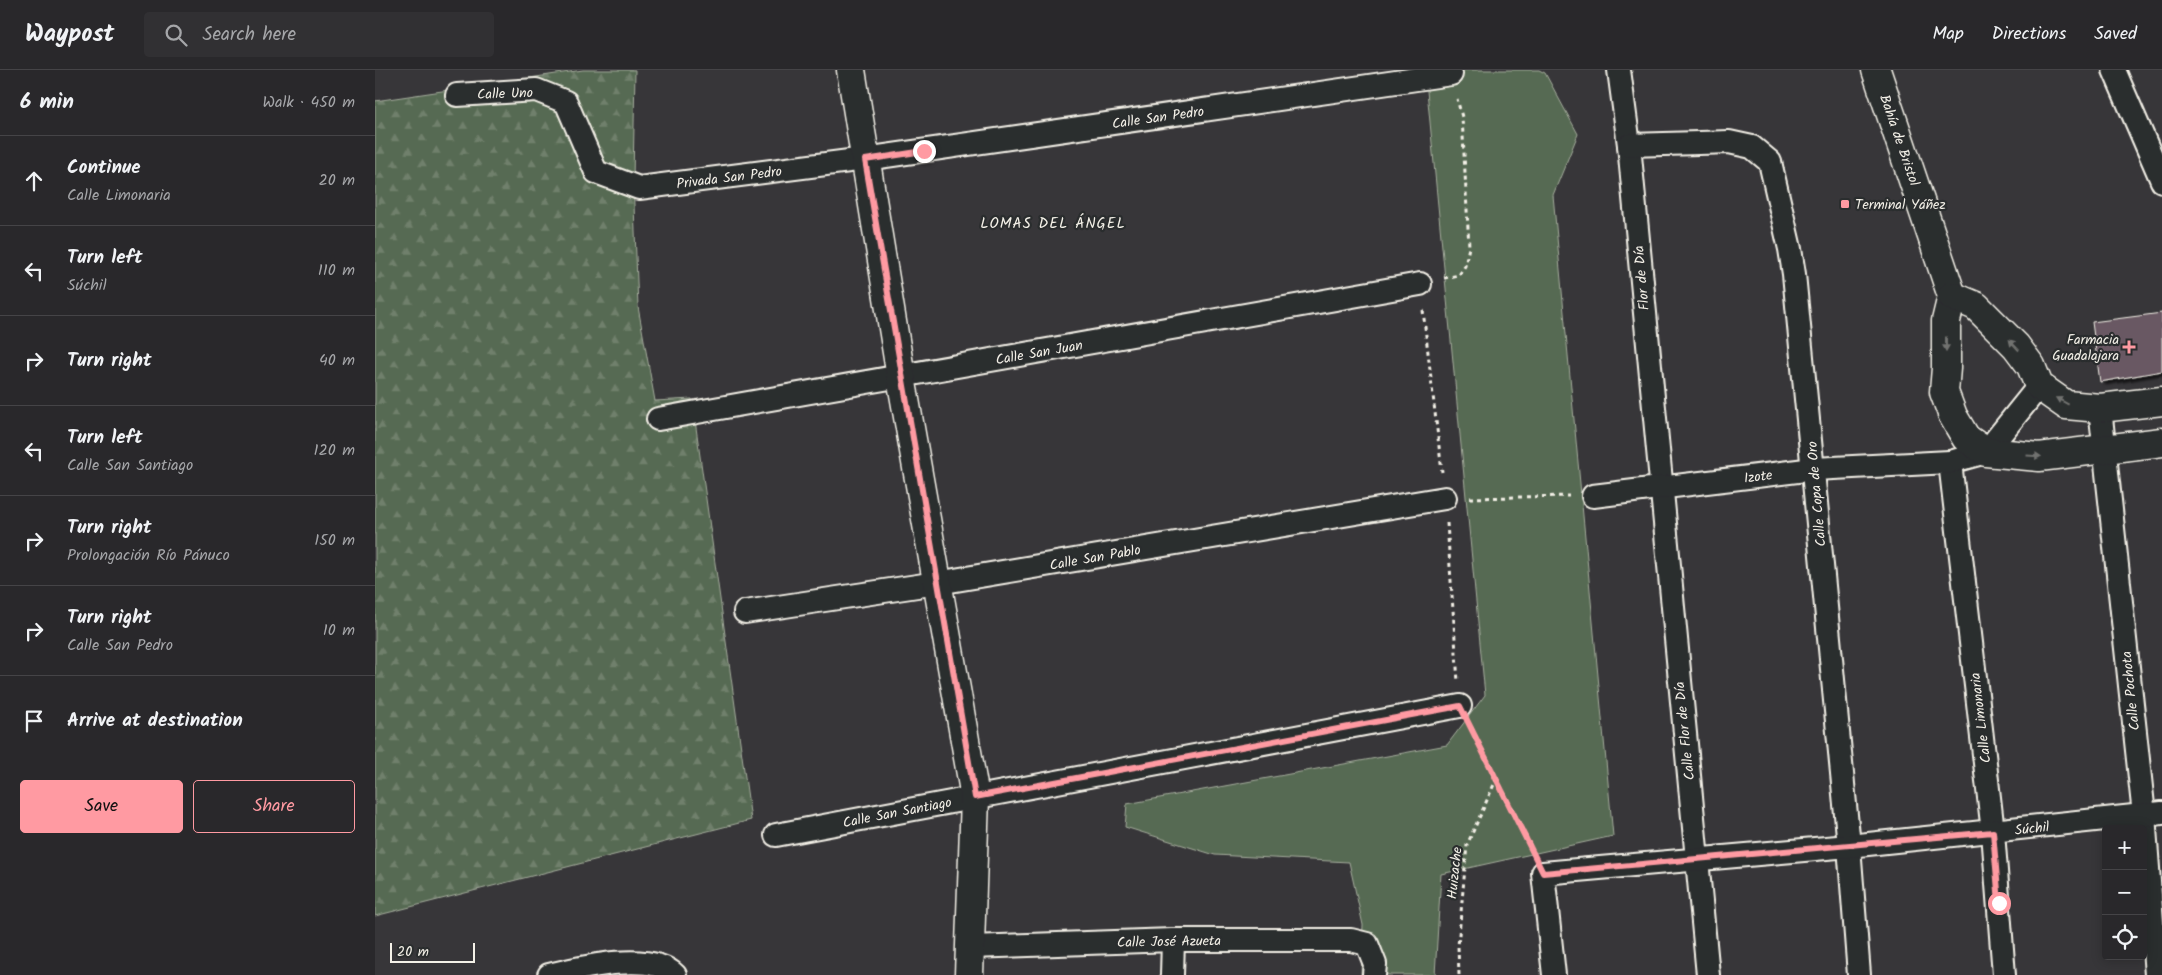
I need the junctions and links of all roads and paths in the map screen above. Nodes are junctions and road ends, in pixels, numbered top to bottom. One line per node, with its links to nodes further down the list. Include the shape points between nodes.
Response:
1 (851, 70): 8 (street)
2 (1619, 70): 7 (street, Flor de Día)
3 (1876, 70): 12 (street, Bahía de Bristol)
4 (2114, 70): 10 (street)
5 (1451, 74): 8 (street, Calle San Pedro); 11 (path, via 1462,116 1469,248 1465,266 1459,275)
6 (457, 95): 9 (street, Calle Uno, via 536,90 565,102)
7 (1629, 146): 22 (street, Calle Copa de Oro, via 1729,142 1752,147 1770,162 1790,250); 23 (street, Flor de Día)
8 (865, 160): 9 (street, Privada San Pedro, via 639,188); 13 (street)
9 (596, 172)
10 (2162, 181)
11 (1420, 284): 13 (street, Calle San Juan); 25 (path)
12 (1952, 296): 14 (street, one-way to 12, via 2031,366 2016,346 1976,306); 20 (street, one-way to 20, via 1946,321 1944,392 1966,438)
13 (901, 377): 17 (street, Calle San Juan); 26 (street)
14 (2039, 386): 16 (street, one-way to 14, via 2066,405); 20 (street)
15 (2162, 401): 16 (street)
16 (2100, 408): 19 (street, Calle Pochota)
17 (658, 419)
18 (2162, 442): 19 (street)
19 (2103, 448): 20 (street, one-way to 19, via 2039,457); 31 (street, Calle Pochota)
20 (1986, 452): 21 (street, Izote)
21 (1950, 462): 22 (street, Izote); 32 (street, Calle Limonaria)
22 (1814, 469): 23 (street, Izote); 34 (street, Calle Copa de Oro)
23 (1660, 487): 24 (street, Izote); 35 (street, Calle Flor de Día)
24 (1593, 496): 25 (path)
25 (1445, 498): 26 (street, Calle San Pablo); 28 (path)
26 (937, 583): 27 (street, Calle San Pablo); 30 (street)
27 (745, 612)
28 (1460, 706): 29 (path); 30 (street, Calle San Santiago)
29 (1496, 779): 36 (path); 44 (path, Huizache, via 1467,845 1458,946)
30 (975, 797): 33 (street, Calle San Santiago); 38 (street)
31 (2153, 814): 32 (street, Súchil); 49 (street, Calle Pochota)
32 (1993, 832): 34 (street, Súchil); 48 (street, Calle Limonaria)
33 (776, 835)
34 (1849, 846): 35 (street, Súchil); 47 (street, Calle Copa de Oro)
35 (1697, 859): 36 (street, Súchil); 46 (street, Calle Flor de Día)
36 (1543, 873): 45 (street)
37 (1173, 940): 38 (street, Calle José Azueta); 42 (street); 43 (street, Calle José Azueta, via 1351,940 1367,944 1375,964)
38 (971, 947): 41 (street)
39 (549, 975): 40 (street, via 621,961 668,968)
40 (675, 975)
41 (969, 975)
42 (1172, 975)
43 (1374, 975)
44 (1459, 975)
45 (1554, 975)
46 (1708, 975)
47 (1859, 975)
48 (2004, 975)
49 (2156, 975)

